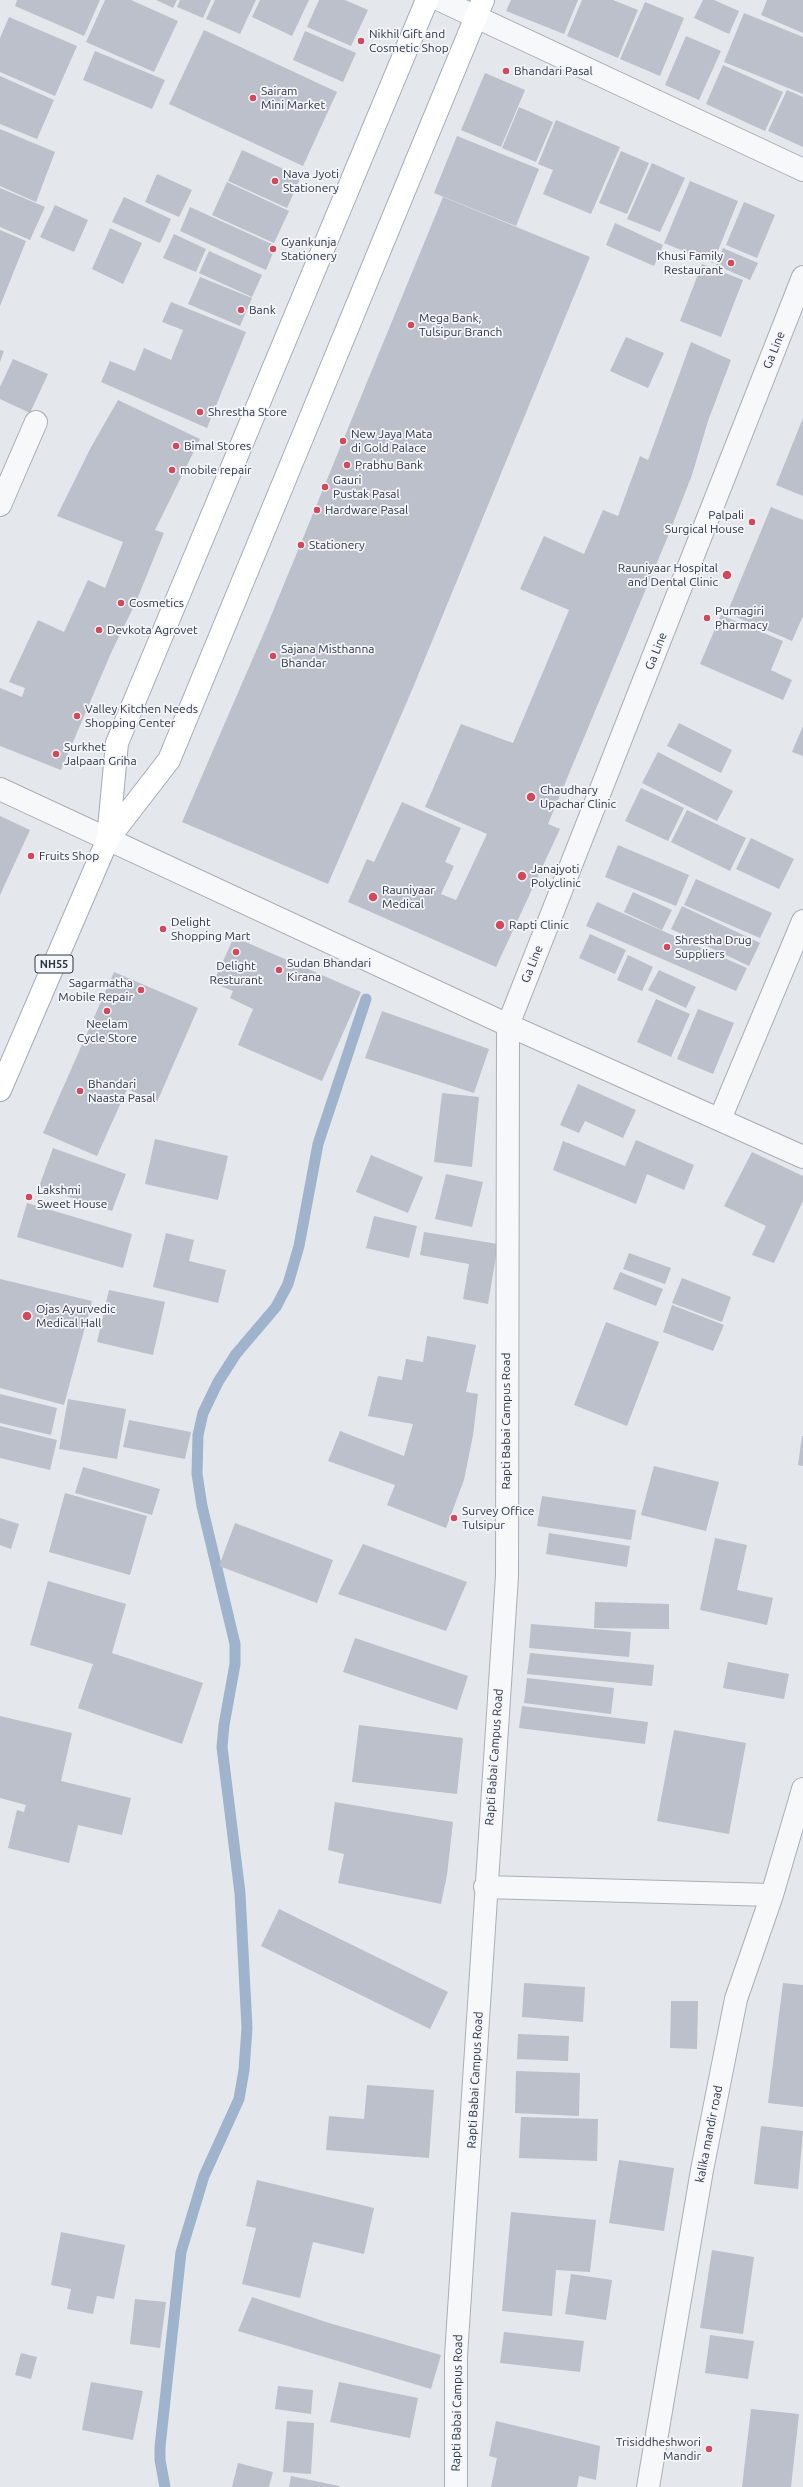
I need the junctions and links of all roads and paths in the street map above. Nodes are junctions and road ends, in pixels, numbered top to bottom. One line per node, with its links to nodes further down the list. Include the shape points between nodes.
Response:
1 (428, 0): 9 (main road, NH55, via 117,743)
2 (440, 0): 3 (street)
3 (479, 8): 4 (street); 9 (main road, NH55, via 169,760)
4 (803, 170)
5 (803, 277): 11 (street, Ga Line)
6 (36, 422): 7 (street)
7 (0, 505)
8 (0, 788): 9 (street)
9 (108, 839): 11 (street); 12 (main road, NH55)
10 (803, 921): 13 (street)
11 (508, 1025): 13 (street); 16 (street, Rapti Babai Campus Road, via 507,1576)
12 (0, 1090)
13 (720, 1119): 14 (street)
14 (803, 1157)
15 (803, 1789): 17 (street, kalika mandir road)
16 (485, 1887): 17 (street); 18 (street, Rapti Babai Campus Road, via 471,2148 456,2356)
17 (772, 1895): 19 (street, kalika mandir road, via 736,1999 702,2170)
18 (456, 2487)
19 (648, 2487)

